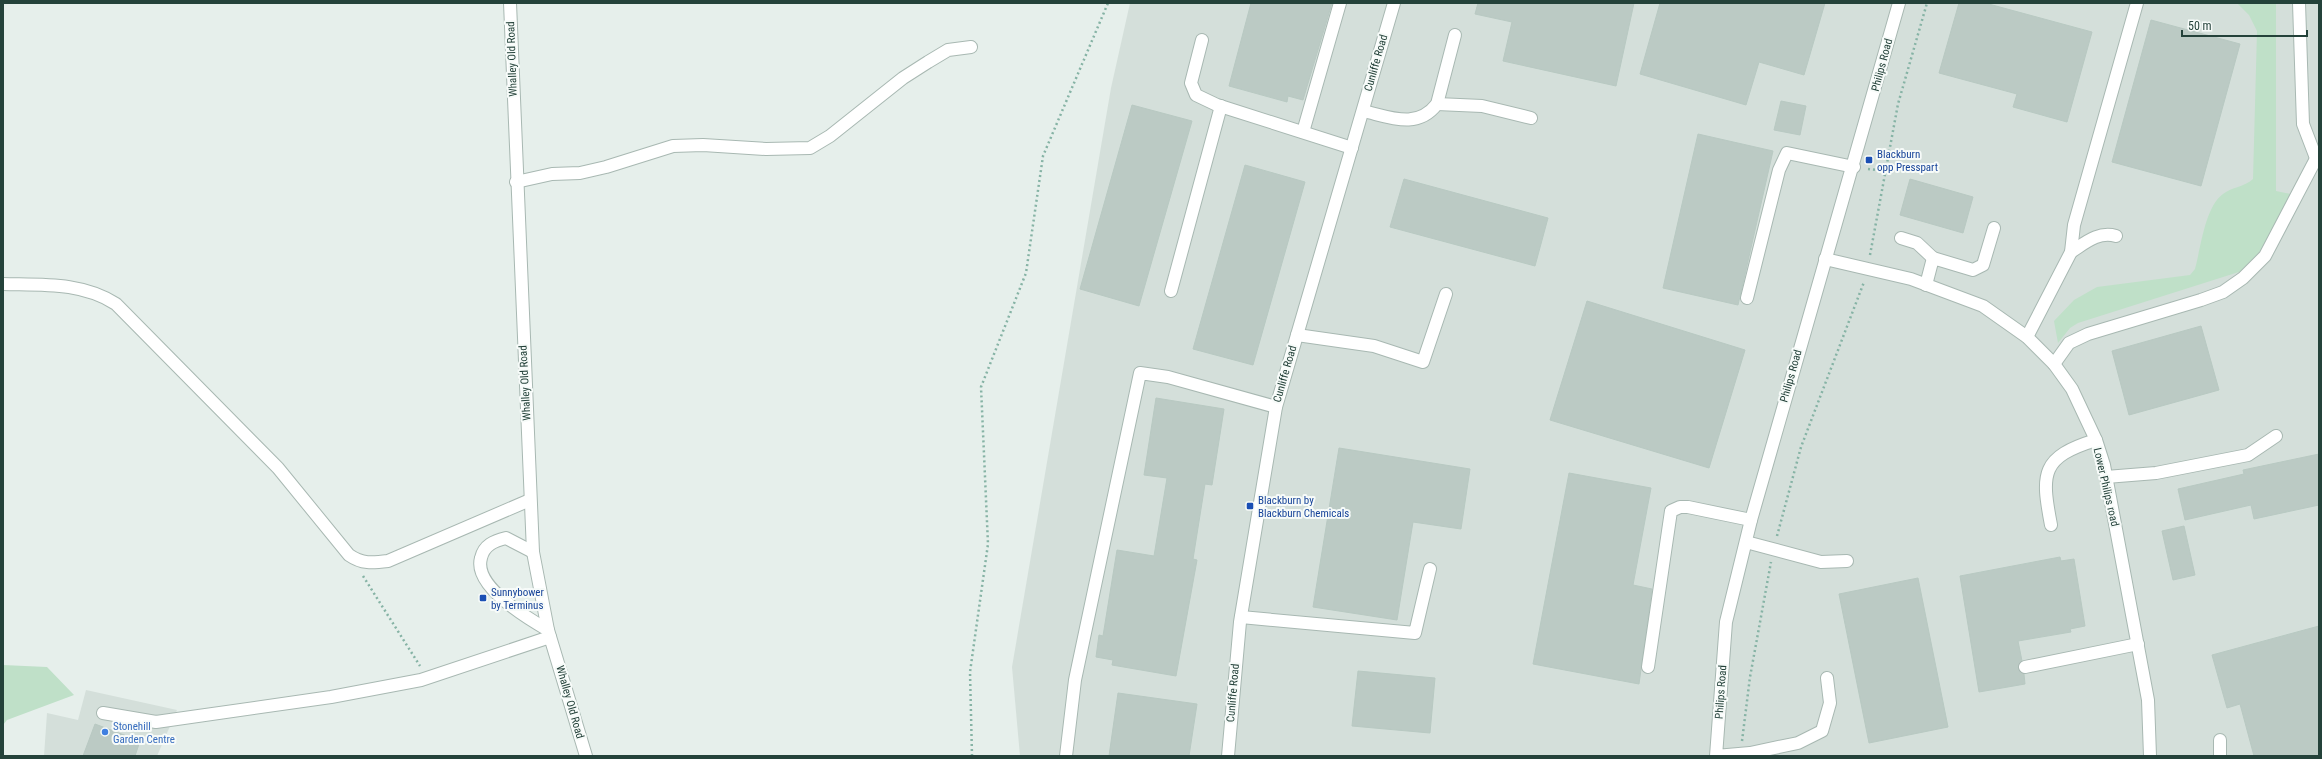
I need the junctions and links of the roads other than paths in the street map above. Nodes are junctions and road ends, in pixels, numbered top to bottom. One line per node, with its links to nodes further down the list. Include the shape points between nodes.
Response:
1 (510, 3): 18 (street, Whalley Old Road)
2 (1340, 3): 14 (street)
3 (1394, 3): 12 (street, Cunliffe Road)
4 (1899, 3): 17 (street, Philips Road)
5 (2136, 3): 22 (street, via 2074,225)
6 (2299, 3): 16 (street, via 2303,124)
7 (1455, 35): 10 (street)
8 (1202, 40): 11 (street, via 1191,83 1196,95)
9 (971, 46): 18 (street, via 948,50 928,62 903,78 830,136 810,148 766,150 703,145 673,146 580,173 552,174)
10 (1437, 104): 12 (street, via 1430,114 1418,120); 13 (street, via 1482,106)
11 (1221, 106): 14 (street); 27 (street)
12 (1362, 111): 15 (street, Cunliffe Road)
13 (1531, 118)
14 (1303, 132): 15 (street)
15 (1352, 148): 30 (street, Cunliffe Road)
16 (2317, 156): 32 (street, via 2265,256 2243,278 2223,292 2201,300 2088,334 2069,343)
17 (1854, 167): 24 (street, Philips Road); 29 (street, via 1787,153 1778,170)
18 (516, 182): 37 (street, Whalley Old Road)
19 (1994, 228): 23 (street, via 1983,265 1973,270)
20 (2116, 236): 22 (street, via 2109,234 2093,237)
21 (1901, 238): 23 (street, via 1917,243)
22 (2070, 252): 31 (street)
23 (1933, 258): 26 (street)
24 (1825, 259): 26 (street, Lower Philips road, via 1911,279); 38 (street, Philips Road)
25 (3, 284): 37 (street, via 73,286 94,292 116,304 278,468 349,554 359,562 371,564 388,561)
26 (1926, 285): 31 (street, Lower Philips road, via 1983,306)
27 (1171, 291)
28 (1446, 294): 30 (street, via 1423,362 1374,346)
29 (1747, 298)
30 (1297, 334): 33 (street, Cunliffe Road)
31 (2027, 338): 32 (street, Lower Philips road)
32 (2054, 364): 35 (street, Lower Philips road, via 2072,389)
33 (1276, 407): 44 (street, Cunliffe Road); 53 (street, via 1168,377 1140,373 1075,680)
34 (2276, 436): 36 (street, via 2248,456 2156,473)
35 (2096, 440): 36 (street, Lower Philips road); 39 (street, via 2072,447 2059,456 2052,465 2044,490)
36 (2106, 477): 46 (street, Lower Philips road)
37 (530, 500): 41 (street, Whalley Old Road)
38 (1751, 520): 40 (street, Philips Road); 48 (street, via 1688,507 1671,511)
39 (2051, 525)
40 (1746, 542): 42 (street, via 1821,562); 55 (street, Philips Road, via 1726,622)
41 (533, 552): 45 (street, Whalley Old Road); 45 (street, via 506,538 494,541 483,551 479,564 484,578 503,599)
42 (1847, 560)
43 (1430, 569): 44 (street, via 1415,633)
44 (1241, 617): 54 (street, Cunliffe Road)
45 (549, 633): 50 (street, via 428,678 331,697 156,722); 52 (street, Whalley Old Road)
46 (2138, 644): 47 (street); 56 (street, Lower Philips road, via 2148,700)
47 (2025, 667)
48 (1648, 668)
49 (1827, 678): 55 (street, via 1830,703 1822,731 1798,743 1750,753)
50 (103, 713)
51 (2220, 740): 57 (street)
52 (586, 756)
53 (1066, 756)
54 (1228, 756)
55 (1716, 756)
56 (2150, 756)
57 (2220, 756)

